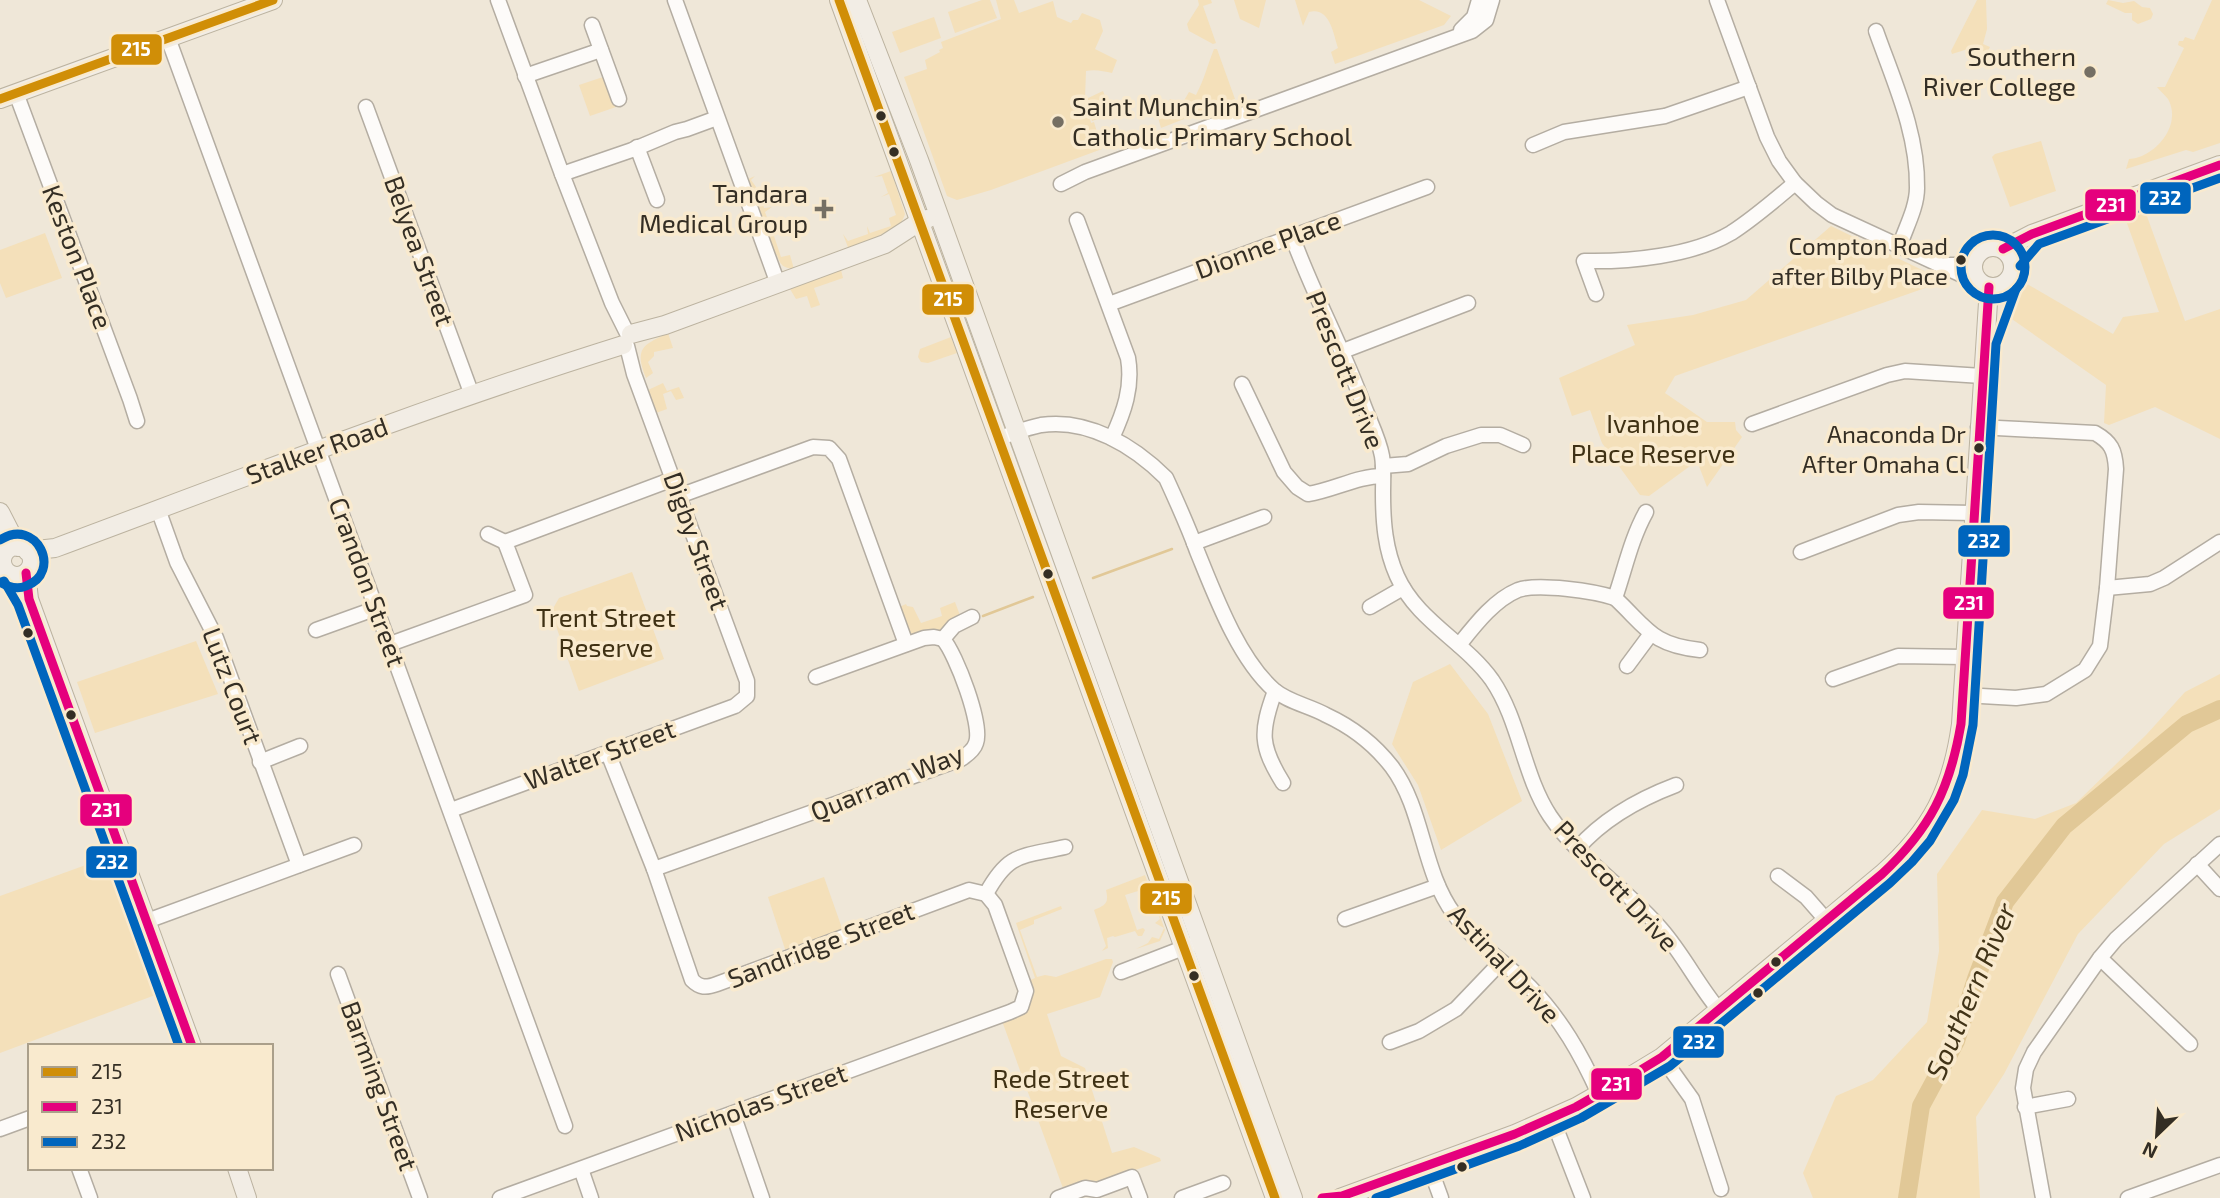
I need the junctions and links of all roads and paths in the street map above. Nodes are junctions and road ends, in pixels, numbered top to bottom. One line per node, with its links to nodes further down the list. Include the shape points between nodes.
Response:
1 (273, 0): 11 (main road)
2 (498, 0): 14 (street, Digby Street)
3 (675, 0): 19 (street)
4 (839, 0): 30 (main road)
5 (857, 0): 28 (main road)
6 (1479, 0): 12 (street, via 1470,23)
7 (1492, 0): 12 (street, via 1482,24)
8 (1717, 0): 15 (street)
9 (592, 25): 13 (street)
10 (1877, 31): 35 (street, via 1913,135 1918,189)
11 (168, 38): 16 (main road); 53 (street, Crandon Street)
12 (1445, 41): 25 (street)
13 (601, 50): 14 (street); 17 (street)
14 (525, 76): 23 (street, Digby Street)
15 (1749, 87): 20 (street, via 1665,116 1564,132); 24 (street, via 1773,149)
16 (8, 96): 47 (street, Keston Place)
17 (619, 99)
18 (366, 107): 46 (street, Belyea Street)
19 (718, 118): 21 (street); 38 (street)
20 (1533, 145)
21 (638, 146): 23 (street); 27 (street)
22 (2220, 165): 36 (main road, via 2032,234)
23 (562, 174): 42 (street, Digby Street)
24 (1795, 183): 35 (street, via 1832,215); 39 (street, via 1731,233 1693,249 1611,262 1584,261)
25 (1061, 184)
26 (1427, 187): 32 (street, Dionne Place)
27 (657, 200)
28 (939, 216): 30 (main road, Stalker Road); 31 (main road)
29 (1077, 220): 41 (street)
30 (919, 222): 33 (main road); 34 (main road, Stalker Road)
31 (945, 234): 33 (main road, Stalker Road); 50 (main road)
32 (1292, 236): 41 (street, Dionne Place); 43 (street, Prescott Drive)
33 (925, 241): 34 (main road, Stalker Road); 50 (main road)
34 (885, 244): 38 (main road, Stalker Road)
35 (1900, 245): 37 (street, via 1964,276)
36 (2007, 254): 37 (main road, via 2014,270 2008,281); 37 (main road, via 1997,247 1984,249 1975,258)
37 (1985, 278): 44 (main road, via 1989,319)
38 (778, 284): 42 (main road, Stalker Road)
39 (1596, 295)
40 (1468, 303): 43 (street)
41 (1108, 304): 51 (street, via 1132,377)
42 (627, 339): 46 (main road, Stalker Road); 55 (street, Digby Street)
43 (1343, 352): 54 (street, Prescott Drive, via 1378,445)
44 (1982, 376): 48 (street, via 1905,371); 49 (main road)
45 (1242, 384): 54 (street, via 1284,472 1308,494)
46 (472, 395): 53 (main road, Stalker Road)
47 (137, 421)
48 (1752, 424)
49 (1979, 427): 59 (main road); 69 (street, via 2095,433 2108,440 2115,452 2116,469)
50 (1008, 435): 51 (street, Astinal Drive, via 1064,424); 110 (main road)
51 (1112, 438): 65 (street, Astinal Drive, via 1167,478)
52 (1523, 445): 54 (street, via 1500,435 1481,435)
53 (319, 451): 57 (main road, Stalker Road); 74 (street, Crandon Street)
54 (1383, 471): 68 (street, Prescott Drive, via 1386,544)
55 (673, 479): 56 (street, Digby Street); 63 (street)
56 (680, 496): 80 (street, via 813,447 829,448 839,459); 89 (street, Digby Street, via 747,681)
57 (158, 509): 67 (main road, Stalker Road); 92 (street, Lutz Court, via 177,562 216,639)
58 (1646, 512): 71 (street, via 1634,534)
59 (1974, 513): 66 (street, via 1898,515); 83 (main road)
60 (2, 517): 67 (main road)
61 (1264, 517): 65 (street)
62 (488, 534): 63 (street)
63 (505, 542): 70 (street)
64 (2220, 542): 69 (street, via 2150,584)
65 (1194, 543): 87 (street, Astinal Drive, via 1227,620 1253,667)
66 (1801, 552)
67 (13, 563): 108 (main road)
68 (1403, 588): 73 (street); 81 (street, Prescott Drive, via 1427,618)
69 (2107, 588): 88 (street, via 2100,646 2085,670 2046,694 2016,698)
70 (525, 595): 72 (street); 79 (street)
71 (1615, 598): 77 (street); 81 (street, via 1597,592 1519,590 1485,613)
72 (540, 601)
73 (1370, 607)
74 (377, 608): 76 (street); 79 (street, Crandon Street)
75 (972, 617): 78 (street, via 950,629)
76 (316, 630)
77 (1650, 635): 82 (street, via 1676,648); 84 (street)
78 (943, 639): 80 (street, via 924,638); 102 (street, Quarram Way, via 977,723 976,745 970,753)
79 (390, 644): 95 (street, Crandon Street)
80 (906, 644): 85 (street)
81 (1459, 645): 99 (street, Prescott Drive, via 1492,681 1506,705 1535,787 1549,815)
82 (1700, 650)
83 (1965, 657): 86 (street, via 1898,656); 88 (main road)
84 (1627, 666)
85 (816, 677)
86 (1833, 679)
87 (1275, 691): 93 (street, via 1265,720 1264,741); 104 (street, Astinal Drive, via 1327,715 1376,747 1406,793)
88 (1964, 695): 109 (main road, via 1955,761 1936,811 1897,861)
89 (747, 696): 91 (street, Walter Street, via 736,706)
90 (300, 746): 92 (street)
91 (608, 753): 95 (street, Walter Street); 102 (street, Sandridge Street)
92 (260, 762): 101 (street, Lutz Court)
93 (1283, 783)
94 (1676, 785): 99 (street, via 1624,809)
95 (451, 810): 126 (street, Crandon Street)
96 (2220, 844): 100 (street)
97 (354, 845): 101 (street)
98 (1065, 847): 106 (street, via 1012,861)
99 (1577, 849): 115 (street, Prescott Drive, via 1662,930)
100 (2197, 864): 105 (street); 111 (street)
101 (299, 865): 108 (street)
102 (654, 869): 106 (street, Sandridge Street, via 692,980 703,987 961,892)
103 (1778, 876): 109 (street)
104 (1438, 886): 107 (street); 112 (street, Astinal Drive, via 1471,935)
105 (2220, 889)
106 (986, 894): 123 (street, Nicholas Street, via 995,905 1026,991 1021,1007)
107 (1345, 919)
108 (147, 921): 117 (main road)
109 (1827, 921): 115 (main road)
110 (1192, 945): 113 (street); 145 (main road); 146 (main road)
111 (2100, 958): 118 (street); 122 (street, via 2034,1052 2026,1069)
112 (1501, 962): 116 (street, via 1456,1009); 120 (street, Astinal Drive, via 1553,1013 1580,1052)
113 (1121, 972)
114 (338, 974): 138 (street, Barming Street)
115 (1719, 1010): 119 (main road)
116 (1390, 1042)
117 (191, 1044)
118 (2190, 1044)
119 (1662, 1057): 120 (main road); 134 (street, via 1692,1099)
120 (1600, 1094): 124 (main road)
121 (2068, 1099): 122 (street)
122 (2025, 1107): 150 (street)
123 (733, 1114): 130 (street, Nicholas Street); 141 (street)
124 (1552, 1118): 129 (main road); 149 (street)
125 (28, 1119): 127 (street)
126 (565, 1126)
127 (0, 1129)
128 (2220, 1165): 151 (street)
129 (1429, 1166): 135 (main road); 148 (street)
130 (581, 1169): 139 (street, Nicholas Street); 140 (street)
131 (80, 1170): 136 (street)
132 (238, 1170): 137 (main road)
133 (1223, 1183): 144 (street)
134 (1721, 1189)
135 (1341, 1197): 147 (main road)
136 (90, 1198)
137 (247, 1198)
138 (420, 1198)
139 (500, 1198)
140 (591, 1198)
141 (762, 1198)
142 (1058, 1198): 143 (street, via 1132,1177)
143 (1140, 1198)
144 (1182, 1198)
145 (1275, 1198)
146 (1293, 1198)
147 (1322, 1198)
148 (1441, 1198)
149 (1583, 1198)
150 (2043, 1198)
151 (2128, 1198)

